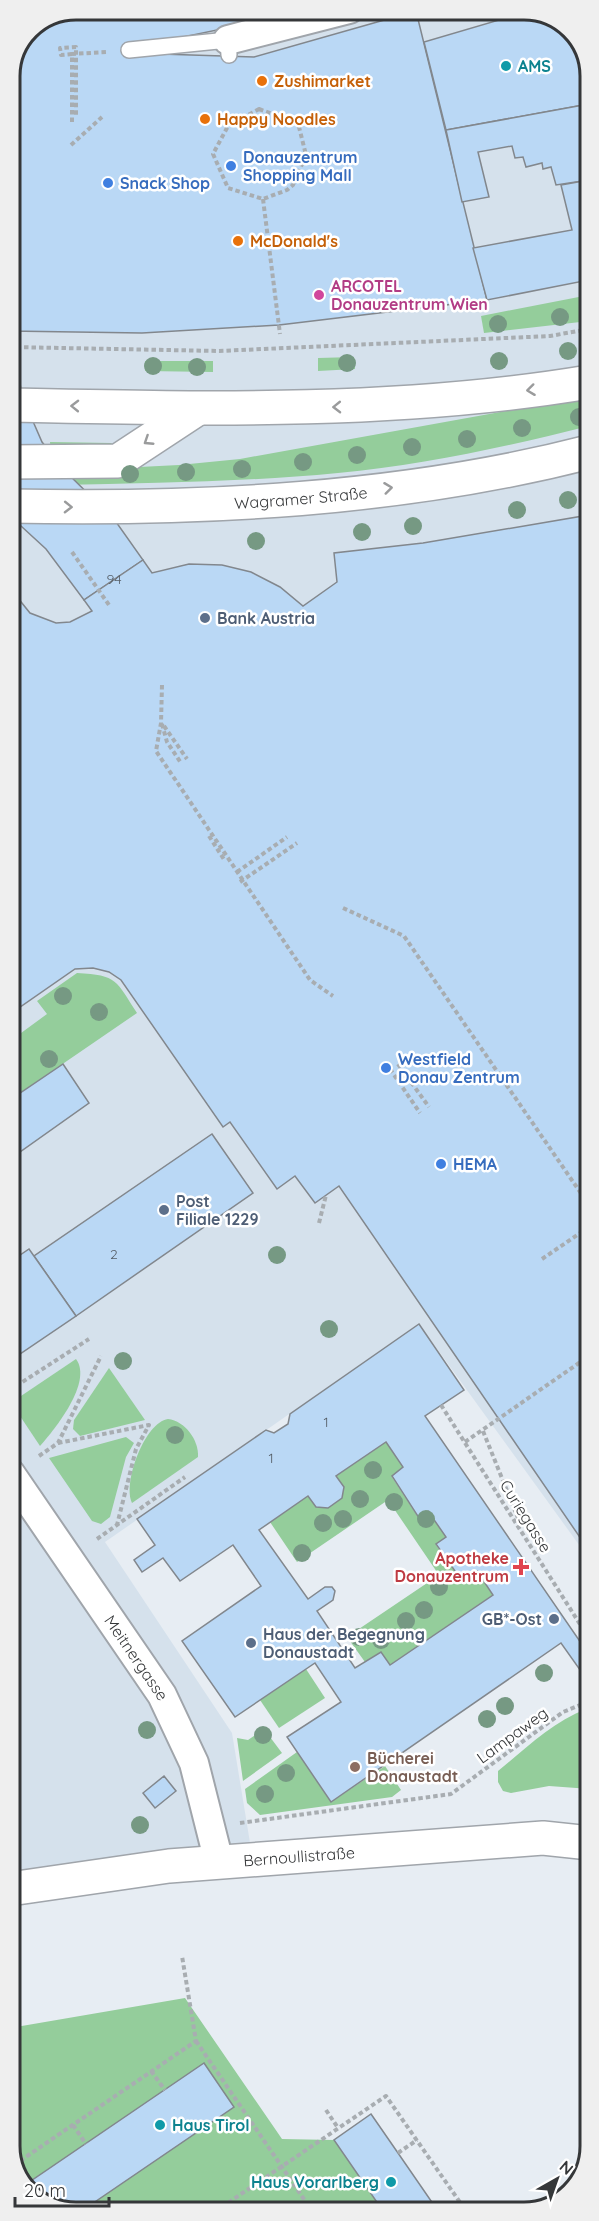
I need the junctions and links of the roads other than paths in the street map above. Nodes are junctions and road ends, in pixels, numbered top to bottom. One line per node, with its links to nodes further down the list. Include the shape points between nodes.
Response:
1 (315, 20): 2 (street)
2 (229, 48): 3 (lane)
3 (129, 50)
4 (580, 383): 6 (main road, one-way to 6, via 394,404)
5 (20, 405): 6 (main road, one-way to 5)
6 (197, 409): 8 (main road, one-way to 8, via 118,461)
7 (580, 454): 9 (main road, Wagramer Straße, one-way to 7, via 181,505 351,492 498,472)
8 (20, 462)
9 (20, 506)
10 (20, 1488): 12 (street, Meitnergasse, via 162,1695 194,1763)
11 (580, 1842): 12 (main road, Bernoullistraße, via 543,1838)
12 (219, 1862): 13 (main road, Bernoullistraße)
13 (20, 1889)

